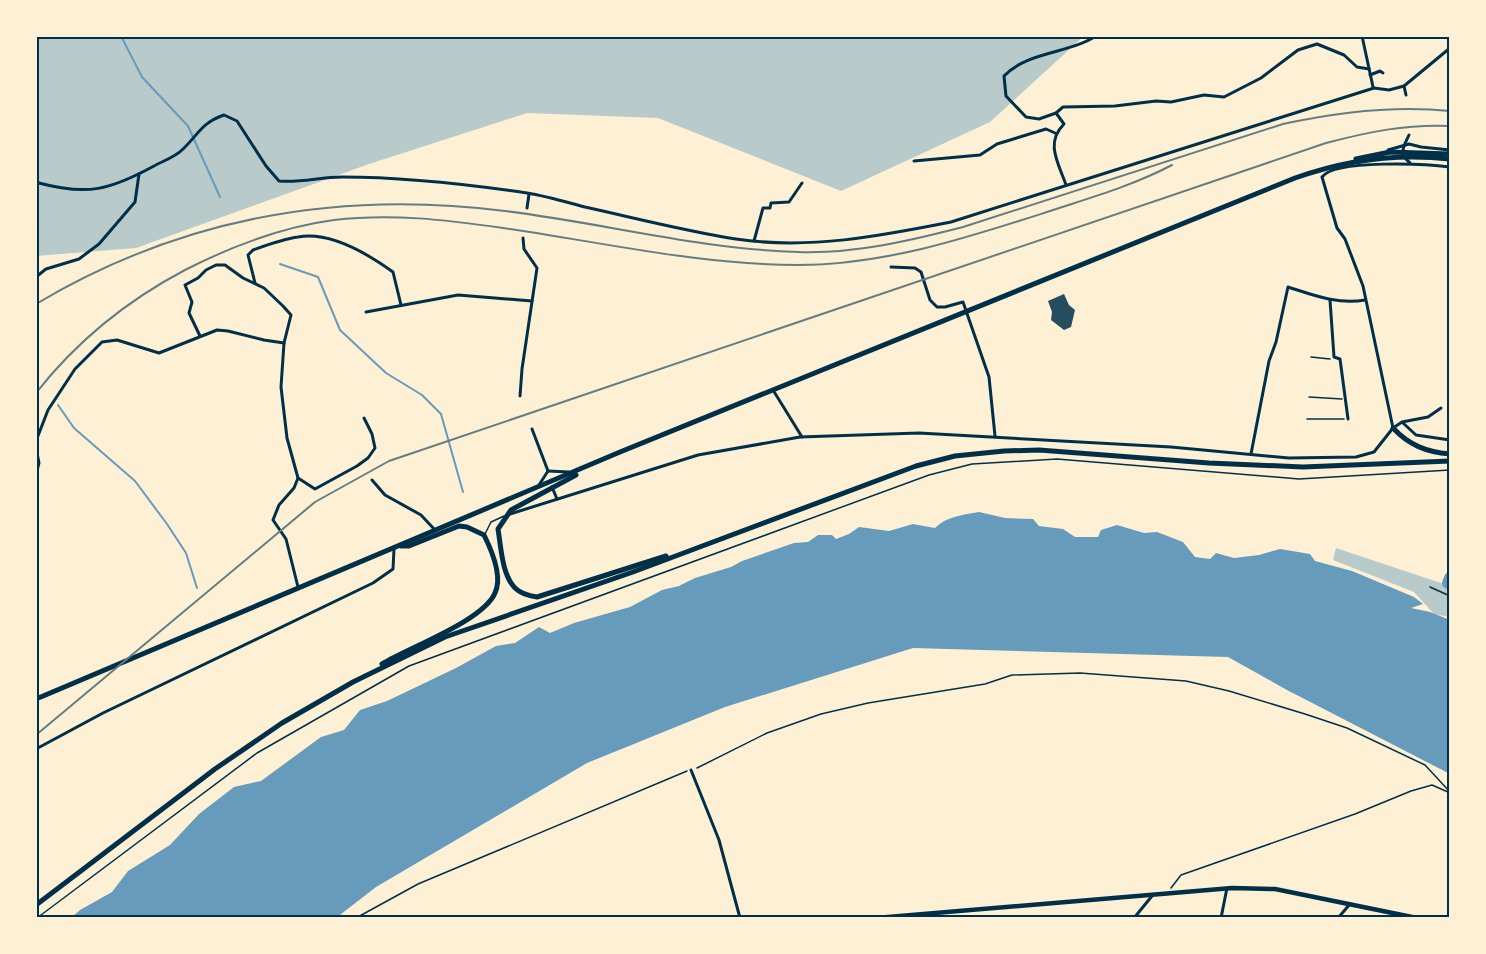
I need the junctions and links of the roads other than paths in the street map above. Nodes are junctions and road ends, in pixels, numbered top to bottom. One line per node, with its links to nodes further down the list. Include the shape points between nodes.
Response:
1 (1096, 36): 10 (street, via 1038,57 1004,76 1006,96 1026,117 1039,119)
2 (1362, 36): 4 (street)
3 (1450, 48): 7 (street)
4 (1369, 69): 6 (street); 10 (street, via 1357,67 1344,56 1317,44 1298,50 1261,78 1224,97 1204,95 1171,102 1063,107)
5 (1383, 73): 6 (street)
6 (1370, 75): 8 (street)
7 (1404, 86): 8 (street); 9 (street)
8 (1374, 88): 27 (street)
9 (1406, 95)
10 (1056, 113): 11 (street, via 1064,124)
11 (1055, 133): 18 (street, via 1046,129 997,144 980,155); 27 (street, via 1053,143)
12 (1404, 145): 13 (street); 13 (street, via 1409,135); 15 (street); 16 (street)
13 (1414, 145): 14 (street)
14 (1450, 152): 16 (highway)
15 (1379, 153): 16 (highway); 19 (highway)
16 (1403, 154): 17 (highway); 19 (highway); 20 (street)
17 (1450, 159)
18 (914, 161)
19 (1349, 162): 22 (highway)
20 (1411, 164): 21 (street); 24 (street, via 1360,166 1330,171)
21 (1450, 167)
22 (1314, 171): 24 (street); 39 (highway)
23 (139, 174): 26 (street, via 96,190 65,190); 28 (street, via 181,152 210,120 224,115 237,121 279,181 340,177 447,183); 33 (street, via 135,202 99,244 79,259 46,269)
24 (1322, 177): 36 (street)
25 (802, 183): 31 (street, via 789,202 771,203 763,208)
26 (36, 184)
27 (1066, 185): 31 (street, via 951,222 888,235 838,242)
28 (529, 194): 29 (street); 31 (street)
29 (527, 208)
30 (523, 238): 37 (street, via 524,249 537,268)
31 (754, 241)
32 (891, 267): 39 (street, via 921,272 930,300 937,306 963,302)
33 (36, 277)
34 (255, 283): 38 (street, via 248,255 253,249 299,236 323,238 349,247 393,272); 41 (street, via 225,265 216,265 185,285 192,302 189,313); 42 (street, via 291,315)
35 (1330, 300): 36 (street); 47 (street, via 1334,357 1340,359); 57 (street, via 1288,287)
36 (1365, 300): 49 (street)
37 (532, 301): 38 (street, via 458,295); 44 (street)
38 (401, 304): 40 (street)
39 (968, 310): 43 (highway); 51 (street, via 989,377)
40 (366, 312)
41 (200, 336): 42 (street, via 217,330); 54 (street, via 159,353 117,340 102,342 75,369 48,410)
42 (284, 343): 63 (street, via 281,387 287,438)
43 (773, 390): 52 (street); 56 (highway)
44 (520, 396)
45 (1441, 408): 48 (street, via 1428,417)
46 (364, 418): 63 (street, via 375,448 368,458 315,489)
47 (1348, 419)
48 (1402, 422): 49 (street); 53 (street, via 1416,435)
49 (1393, 428): 57 (street, via 1374,452 1356,457); 58 (highway, via 1421,449)
50 (531, 429): 60 (street)
51 (995, 436): 52 (street, via 919,433); 57 (street)
52 (802, 437): 67 (street, via 698,455)
53 (1450, 440)
54 (36, 441)
55 (36, 448): 62 (street)
56 (620, 452): 61 (highway); 66 (highway)
57 (1251, 454)
58 (1450, 454)
59 (1450, 461): 71 (highway, via 1303,467 1039,450 955,456 916,466)
60 (548, 471): 61 (street); 65 (street)
61 (574, 472): 65 (highway)
62 (36, 475)
63 (298, 478): 73 (street, via 279,505 273,522 286,539)
64 (372, 480): 69 (street, via 385,495 421,515)
65 (538, 487): 69 (highway)
66 (552, 487): 67 (street); 68 (highway)
67 (557, 499): 68 (street)
68 (508, 514): 70 (lane, via 491,522); 71 (highway, via 498,529 508,577 516,589 537,597)
69 (435, 530): 72 (highway)
70 (484, 536): 72 (highway, via 459,526 409,546); 76 (highway, via 498,580 488,605)
71 (721, 538): 76 (highway, via 445,637)
72 (394, 547): 73 (highway); 78 (street, via 393,569 373,583)
73 (298, 587): 77 (highway)
74 (1430, 587): 75 (lane)
75 (1450, 596)
76 (353, 682): 82 (highway, via 225,762)
77 (36, 699)
78 (36, 749)
79 (691, 770): 84 (street, via 719,840)
80 (1227, 888): 81 (main road); 83 (main road, via 1275,889); 87 (street)
81 (1153, 894): 85 (main road); 86 (street)
82 (36, 904)
83 (1350, 904): 88 (street); 89 (main road)
84 (740, 918)
85 (876, 918)
86 (1134, 918)
87 (1221, 918)
88 (1338, 918)
89 (1417, 918)

